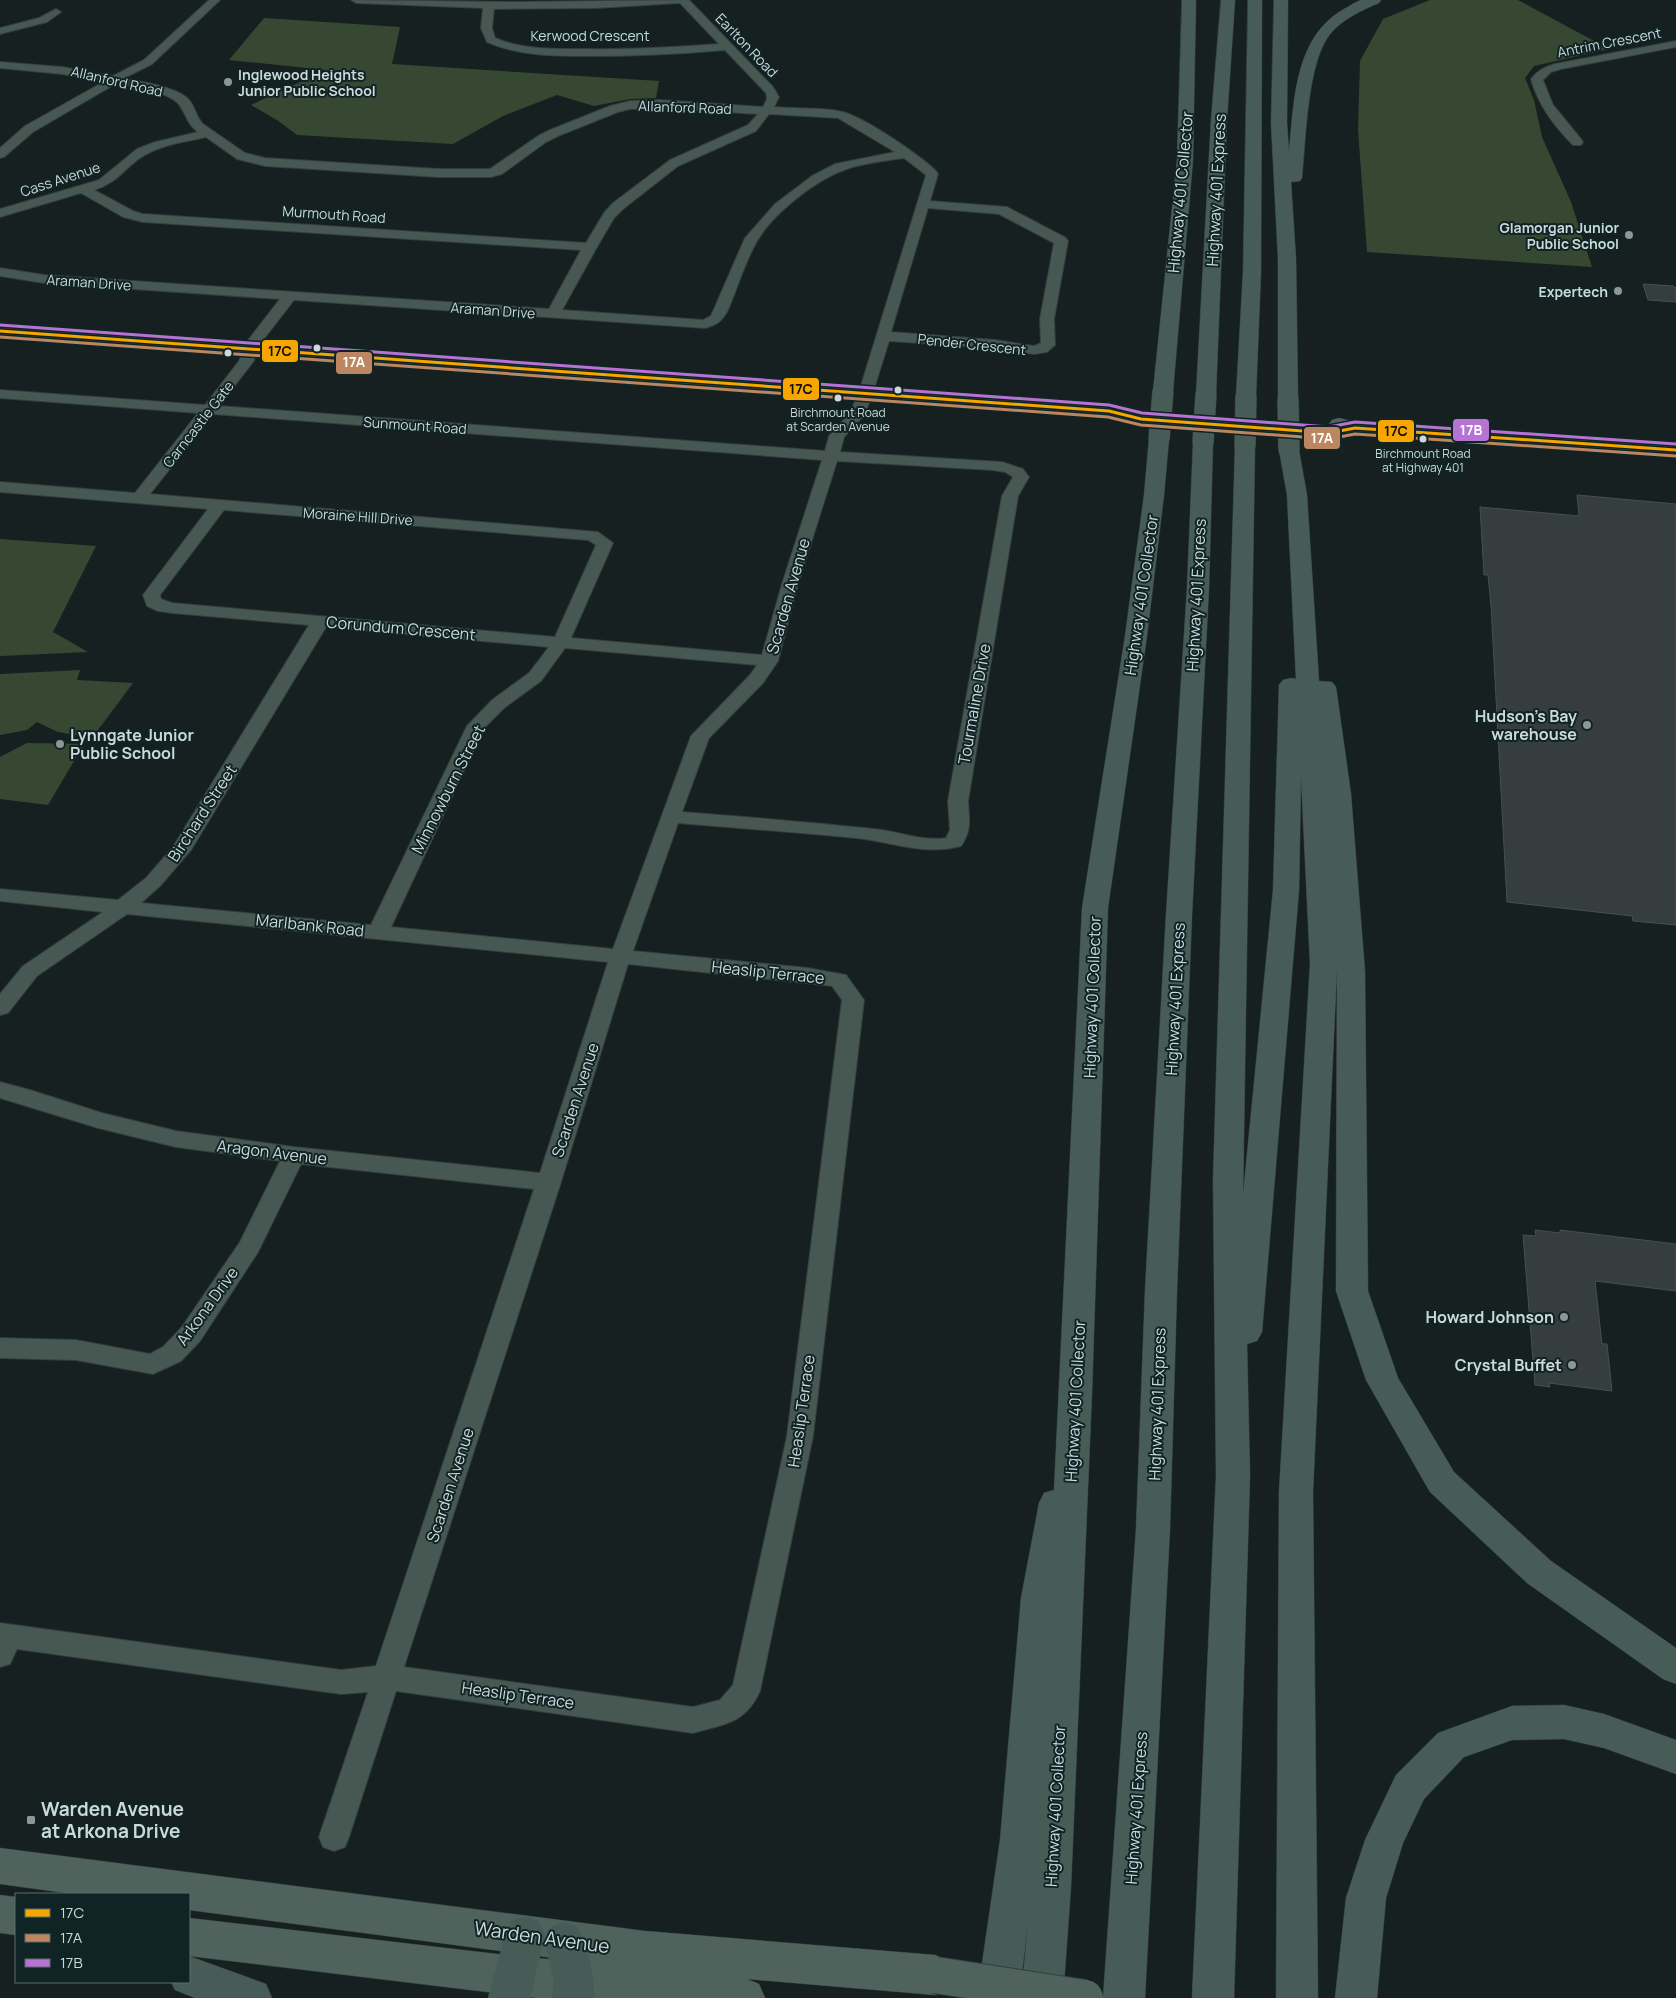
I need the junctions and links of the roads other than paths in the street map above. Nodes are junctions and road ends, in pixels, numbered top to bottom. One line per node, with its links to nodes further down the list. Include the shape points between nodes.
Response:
1 (215, 0): 17 (street, via 148,62)
2 (356, 0): 10 (street)
3 (677, 0): 10 (street)
4 (683, 0): 14 (street, Earlton Road)
5 (1189, 0): 23 (highway, Highway 401 Collector)
6 (1228, 0): 78 (highway, Highway 401 Express, bridge, via 1181,877 1153,1529)
7 (1256, 0): 58 (highway, Highway 401 Express, bridge, via 1228,1181)
8 (1281, 0): 28 (highway, via 1278,123)
9 (1374, 0): 28 (highway, via 1334,22 1314,49 1306,83)
10 (489, 7): 14 (street, Kerwood Crescent, via 486,29 490,38 501,46 546,52)
11 (56, 12): 12 (street, via 44,20)
12 (0, 31)
13 (1676, 44): 20 (street, Antrim Crescent, via 1559,66 1540,76 1538,86 1550,109)
14 (726, 47): 18 (street, Earlton Road, via 772,94)
15 (0, 65): 17 (street, Allanford Road, via 57,69)
16 (1172, 77): 23 (highway, via 1176,148)
17 (116, 80): 19 (street, Allanford Road, via 154,88 181,100 192,120); 21 (street, via 29,129)
18 (766, 110): 19 (street, Allanford Road, via 660,104 623,106 548,135 498,171 482,174 255,161 229,149); 22 (street, Allanford Road, via 848,117); 27 (street, via 752,128 674,163 623,201 609,216)
19 (208, 133): 24 (street, Cass Avenue, via 146,150 104,183)
20 (1577, 142)
21 (0, 154)
22 (904, 154): 25 (street, Allanford Road, via 927,167 932,174); 31 (street, Araman Drive, via 841,167 815,179 762,224 752,238 720,312 712,322 696,325)
23 (1185, 160): 57 (highway, Highway 401 Collector, bridge, via 1154,495 1138,626 1095,908)
24 (83, 189): 26 (street, Cass Avenue); 27 (street, Murmouth Road, via 143,218)
25 (924, 204): 33 (street, Allanford Road); 33 (street, Pender Crescent, via 1002,210 1061,241 1047,319 1048,345 1034,350)
26 (0, 213)
27 (590, 247): 31 (street)
28 (1286, 255): 41 (highway, bridge, via 1289,450)
29 (0, 272): 30 (street, Araman Drive, via 44,279)
30 (290, 296): 31 (street, Araman Drive); 34 (street, Carncastle Gate, via 256,339)
31 (553, 314)
32 (0, 331): 34 (main road)
33 (884, 336): 35 (street, Allanford Road)
34 (252, 349): 35 (main road); 37 (street, Carncastle Gate, via 246,362)
35 (866, 392): 38 (main road, via 1108,411 1141,419 1329,433 1355,428); 39 (street, Scarden Avenue, via 856,414 837,436)
36 (0, 394): 37 (street, Sunmount Road)
37 (209, 409): 39 (street, Sunmount Road); 42 (street, Carncastle Gate)
38 (1676, 450)
39 (831, 456): 46 (street, Scarden Avenue); 47 (street, Tourmaline Drive, via 1007,467 1021,477 1010,496 958,801 958,836 946,845 927,844 881,835)
40 (0, 487): 42 (street, Moraine Hill Drive)
41 (1296, 495): 58 (highway, via 1286,890); 60 (highway, via 1339,794 1351,972 1352,1291 1382,1380 1442,1482 1539,1572); 80 (highway, via 1324,964 1296,1492)
42 (140, 498): 43 (street, Moraine Hill Drive)
43 (219, 505): 44 (street, Corundum Crescent, via 152,595 153,602 164,607); 45 (street, Moraine Hill Drive, via 592,534 606,543)
44 (320, 622): 45 (street, Corundum Crescent); 49 (street, Birchard Street, via 181,850 153,882)
45 (560, 642): 46 (street, Corundum Crescent); 50 (street, Minnowburn Street, via 535,677 498,704 476,726)
46 (769, 661): 47 (street, Scarden Avenue, via 757,679 700,736)
47 (671, 817): 51 (street, Scarden Avenue)
48 (0, 895): 49 (street, Marlbank Road)
49 (123, 907): 50 (street, Marlbank Road); 52 (street, Birchard Street, via 30,971)
50 (378, 932): 51 (street, Marlbank Road)
51 (620, 957): 55 (street, Scarden Avenue); 61 (street, Heaslip Terrace, via 839,980 853,1000 800,1436 746,1691 729,1710 693,1720)
52 (0, 1008)
53 (0, 1090): 54 (street, Aragon Avenue, via 98,1120 176,1139)
54 (294, 1155): 55 (street, Aragon Avenue); 56 (street, Arkona Drive, via 250,1246 191,1334 172,1354 153,1364 76,1350)
55 (549, 1182): 61 (street, Scarden Avenue)
56 (0, 1348)
57 (1076, 1393): 75 (highway, via 1039,1598 1019,1840); 76 (highway, Highway 401 Collector, via 1051,1887)
58 (1232, 1476): 79 (highway, Highway 401 Express)
59 (3, 1642): 61 (street, via 341,1682)
60 (1676, 1668)
61 (386, 1677): 63 (street, Scarden Avenue)
62 (1676, 1757): 81 (highway, via 1604,1731 1564,1722 1512,1722 1451,1745 1410,1787 1384,1840 1366,1898)
63 (334, 1837)
64 (0, 1866): 67 (main road, Warden Avenue)
65 (0, 1914): 66 (main road)
66 (15, 1916)
67 (526, 1935): 69 (main road, Warden Avenue); 71 (highway)
68 (190, 1937): 71 (main road)
69 (564, 1941): 72 (highway); 77 (main road, Warden Avenue, bridge, via 935,1975)
70 (190, 1976): 73 (highway)
71 (512, 1987): 72 (main road)
72 (574, 1990): 74 (main road, via 639,1989)
73 (251, 1998)
74 (744, 1998)
75 (998, 1998)
76 (1042, 1998)
77 (1085, 1998)
78 (1124, 1998)
79 (1213, 1998)
80 (1297, 1998)
81 (1356, 1998)

